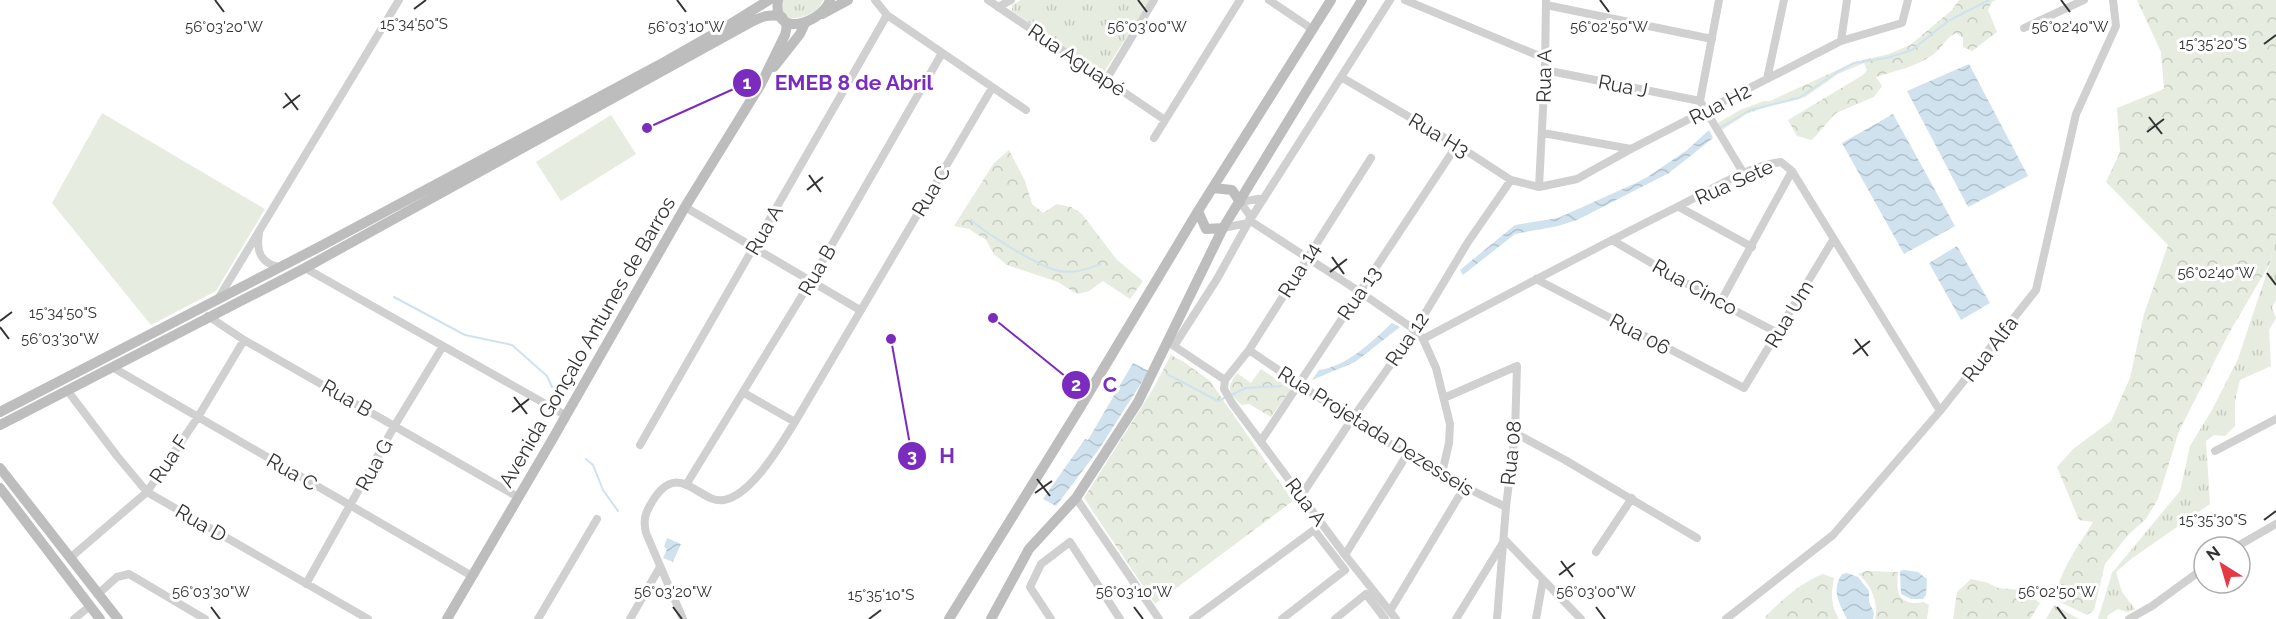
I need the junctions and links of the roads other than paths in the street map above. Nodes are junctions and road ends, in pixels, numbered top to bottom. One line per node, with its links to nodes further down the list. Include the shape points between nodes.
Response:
1 (399, 0): 61 (street)
2 (769, 0): 67 (main road, via 658,64)
3 (778, 0): 26 (main road)
4 (830, 0): 25 (main road)
5 (848, 0): 25 (main road)
6 (875, 0): 24 (street)
7 (988, 0): 23 (street, Rua Aguapé)
8 (1011, 0): 23 (street)
9 (1154, 0): 36 (street)
10 (1240, 0): 43 (street)
11 (1269, 0): 29 (street)
12 (1331, 0): 29 (main road)
13 (1362, 0): 55 (main road)
14 (1390, 0): 35 (street)
15 (1405, 0): 33 (street)
16 (1719, 0): 30 (street)
17 (1784, 0): 37 (street)
18 (1847, 0): 31 (street)
19 (1908, 0): 31 (street, Rua H2, via 1902,23)
20 (2084, 0): 28 (street)
21 (2113, 0): 90 (street, Rua Alfa, via 2116,26 2076,114 2036,290)
22 (1546, 3): 30 (street); 33 (street, Rua A)
23 (998, 7): 36 (street, Rua Aguapé)
24 (887, 15): 32 (street); 65 (street, Rua A)
25 (816, 16): 27 (main road)
26 (782, 18): 27 (main road, via 794,24); 38 (main road, Avenida Gonçalo Antunes de Barros, via 787,26 785,35); 68 (main road, via 770,15 751,22)
27 (805, 23): 38 (main road, Avenida Gonçalo Antunes de Barros)
28 (2024, 28)
29 (1312, 29): 53 (main road)
30 (1712, 39): 40 (street)
31 (1841, 41): 37 (street, Rua H2)
32 (942, 52): 39 (street); 70 (street, Rua B)
33 (1544, 58): 34 (street, Rua A)
34 (1545, 70): 40 (street, Rua J); 44 (street, Rua A)
35 (1341, 77): 46 (street, Rua H3); 54 (street)
36 (1106, 80): 43 (street, Rua Aguapé)
37 (1767, 80): 42 (street, Rua H2)
38 (761, 84): 56 (main road, Avenida Gonçalo Antunes de Barros)
39 (992, 88): 41 (street); 74 (street, Rua C)
40 (1700, 101): 42 (street)
41 (1026, 110)
42 (1707, 111): 47 (street, Rua H2); 50 (street)
43 (1165, 120): 45 (street)
44 (1543, 133): 47 (street); 52 (street, Rua A)
45 (1154, 138)
46 (1457, 145): 51 (street, Rua H3); 71 (street, Rua 13)
47 (1631, 149): 52 (street, Rua H2, via 1577,179)
48 (1371, 158): 66 (street, Rua 14)
49 (1792, 171): 50 (street, Rua Sete, via 1781,162 1767,163); 63 (street, Rua Sete); 64 (street)
50 (1744, 174): 57 (street, Rua Sete)
51 (1511, 180): 52 (street, Rua H3); 76 (street, Rua 12)
52 (1539, 187)
53 (1213, 188): 55 (main road, via 1232,190); 58 (main road)
54 (1264, 198): 55 (street); 59 (street)
55 (1240, 202): 59 (street); 60 (main road)
56 (685, 207): 65 (street); 92 (main road, Avenida Gonçalo Antunes de Barros)
57 (1679, 207): 62 (street, Rua Sete); 64 (street)
58 (1198, 211): 60 (main road, via 1206,229); 141 (main road)
59 (1250, 220): 60 (street); 66 (street); 80 (street, via 1217,279)
60 (1223, 228): 80 (main road)
61 (260, 229): 67 (street, via 260,256 266,263); 72 (street)
62 (1612, 240): 69 (street, Rua Sete); 73 (street, Rua Cinco)
63 (1833, 240): 77 (street, Rua Um); 90 (street, Rua Sete)
64 (1752, 247): 73 (street)
65 (754, 248): 70 (street); 101 (street, Rua A)
66 (1308, 257): 71 (street); 82 (street, Rua 14)
67 (279, 267): 72 (main road)
68 (305, 268): 75 (main road); 81 (street)
69 (1536, 279): 78 (street, Rua Sete); 86 (street, Rua 06)
70 (811, 281): 74 (street); 88 (street, Rua B)
71 (1360, 292): 76 (street); 85 (street, Rua 13)
72 (217, 300): 91 (main road)
73 (1720, 303): 77 (street, Rua Cinco)
74 (860, 310): 96 (street, Rua C)
75 (208, 316): 79 (street, Rua B); 83 (main road)
76 (1415, 330): 78 (street); 94 (street, Rua 12)
77 (1778, 333): 86 (street, Rua Um)
78 (1423, 339): 89 (street, via 1437,368)
79 (244, 340): 93 (street, Rua F); 98 (street, Rua B)
80 (1171, 344): 84 (street); 112 (main road)
81 (443, 346): 92 (street); 98 (street, Rua G)
82 (1249, 350): 84 (street, Rua 14); 85 (street, Rua Projetada Dezesseis)
83 (112, 367): 87 (main road); 93 (street, Rua C)
84 (1224, 384): 100 (street, Rua A, via 1232,403)
85 (1299, 385): 94 (street, Rua Projetada Dezesseis); 100 (street, Rua 13)
86 (1744, 388)
87 (67, 390): 97 (main road); 109 (street, Rua D)
88 (744, 393): 96 (street); 106 (street, Rua B)
89 (1444, 399): 99 (street, Rua 08, via 1517,366); 105 (street, via 1450,424)
90 (1940, 411): 155 (street, Rua Alfa, via 1833,535)
91 (0, 412)
92 (565, 415): 111 (main road, Avenida Gonçalo Antunes de Barros)
93 (198, 417): 109 (street, Rua F); 114 (street, Rua C)
94 (1352, 418): 103 (street, Rua Projetada Dezesseis); 110 (street, Rua 12)
95 (2276, 419): 102 (street)
96 (795, 422): 106 (street, Rua C, via 764,471 740,492 724,501)
97 (0, 425)
98 (395, 425): 111 (street, Rua B); 114 (street, Rua G)
99 (1515, 433): 113 (street); 115 (street, Rua 08)
100 (1261, 441): 110 (street, Rua A)
101 (640, 445)
102 (2215, 451)
103 (1408, 453): 105 (street, Rua Projetada Dezesseis); 122 (street)
104 (0, 468): 123 (main road)
105 (1442, 473): 108 (street, Rua Projetada Dezesseis)
106 (686, 485): 124 (street, via 676,483 663,488 644,518)
107 (0, 488): 130 (main road)
108 (1464, 488): 115 (street, Rua Projetada Dezesseis); 131 (street)
109 (147, 492): 123 (street, Rua F); 128 (street, Rua D)
110 (1301, 496): 122 (street, Rua A)
111 (518, 497): 125 (main road, Avenida Gonçalo Antunes de Barros)
112 (1076, 498): 142 (main road, via 1029,549); 145 (street)
113 (1632, 498): 118 (street); 121 (street)
114 (351, 507): 125 (street, Rua C); 128 (street, Rua G)
115 (1506, 507): 120 (street, Rua 08)
116 (597, 519): 138 (street)
117 (2276, 524): 119 (street)
118 (1697, 538)
119 (2252, 538)
120 (1505, 540): 127 (street); 151 (street); 152 (street, Rua 08)
121 (1596, 552)
122 (1345, 555): 131 (street, Rua A)
123 (70, 558): 129 (main road)
124 (660, 567): 139 (street); 140 (street)
125 (472, 576): 137 (main road, Avenida Gonçalo Antunes de Barros)
126 (2192, 577): 156 (street)
127 (1543, 580): 153 (street); 154 (street)
128 (306, 584): 136 (street, Rua D)
129 (98, 594): 134 (main road); 135 (street, via 117,577 129,574)
130 (90, 606): 132 (street); 133 (main road)
131 (1390, 611): 150 (street, Rua A)
132 (74, 619)
133 (100, 619)
134 (118, 619)
135 (205, 619)
136 (368, 619)
137 (447, 619)
138 (538, 619)
139 (630, 619)
140 (683, 619)
141 (949, 619)
142 (991, 619)
143 (1051, 619): 144 (street, via 1030,587 1041,564 1070,542)
144 (1120, 619)
145 (1160, 619)
146 (1193, 619): 147 (street, via 1314,530 1345,570)
147 (1282, 619)
148 (1335, 619): 149 (street, via 1366,594)
149 (1385, 619)
150 (1396, 619)
151 (1456, 619)
152 (1497, 619)
153 (1536, 619)
154 (1581, 619)
155 (1726, 619)
156 (2129, 619)

